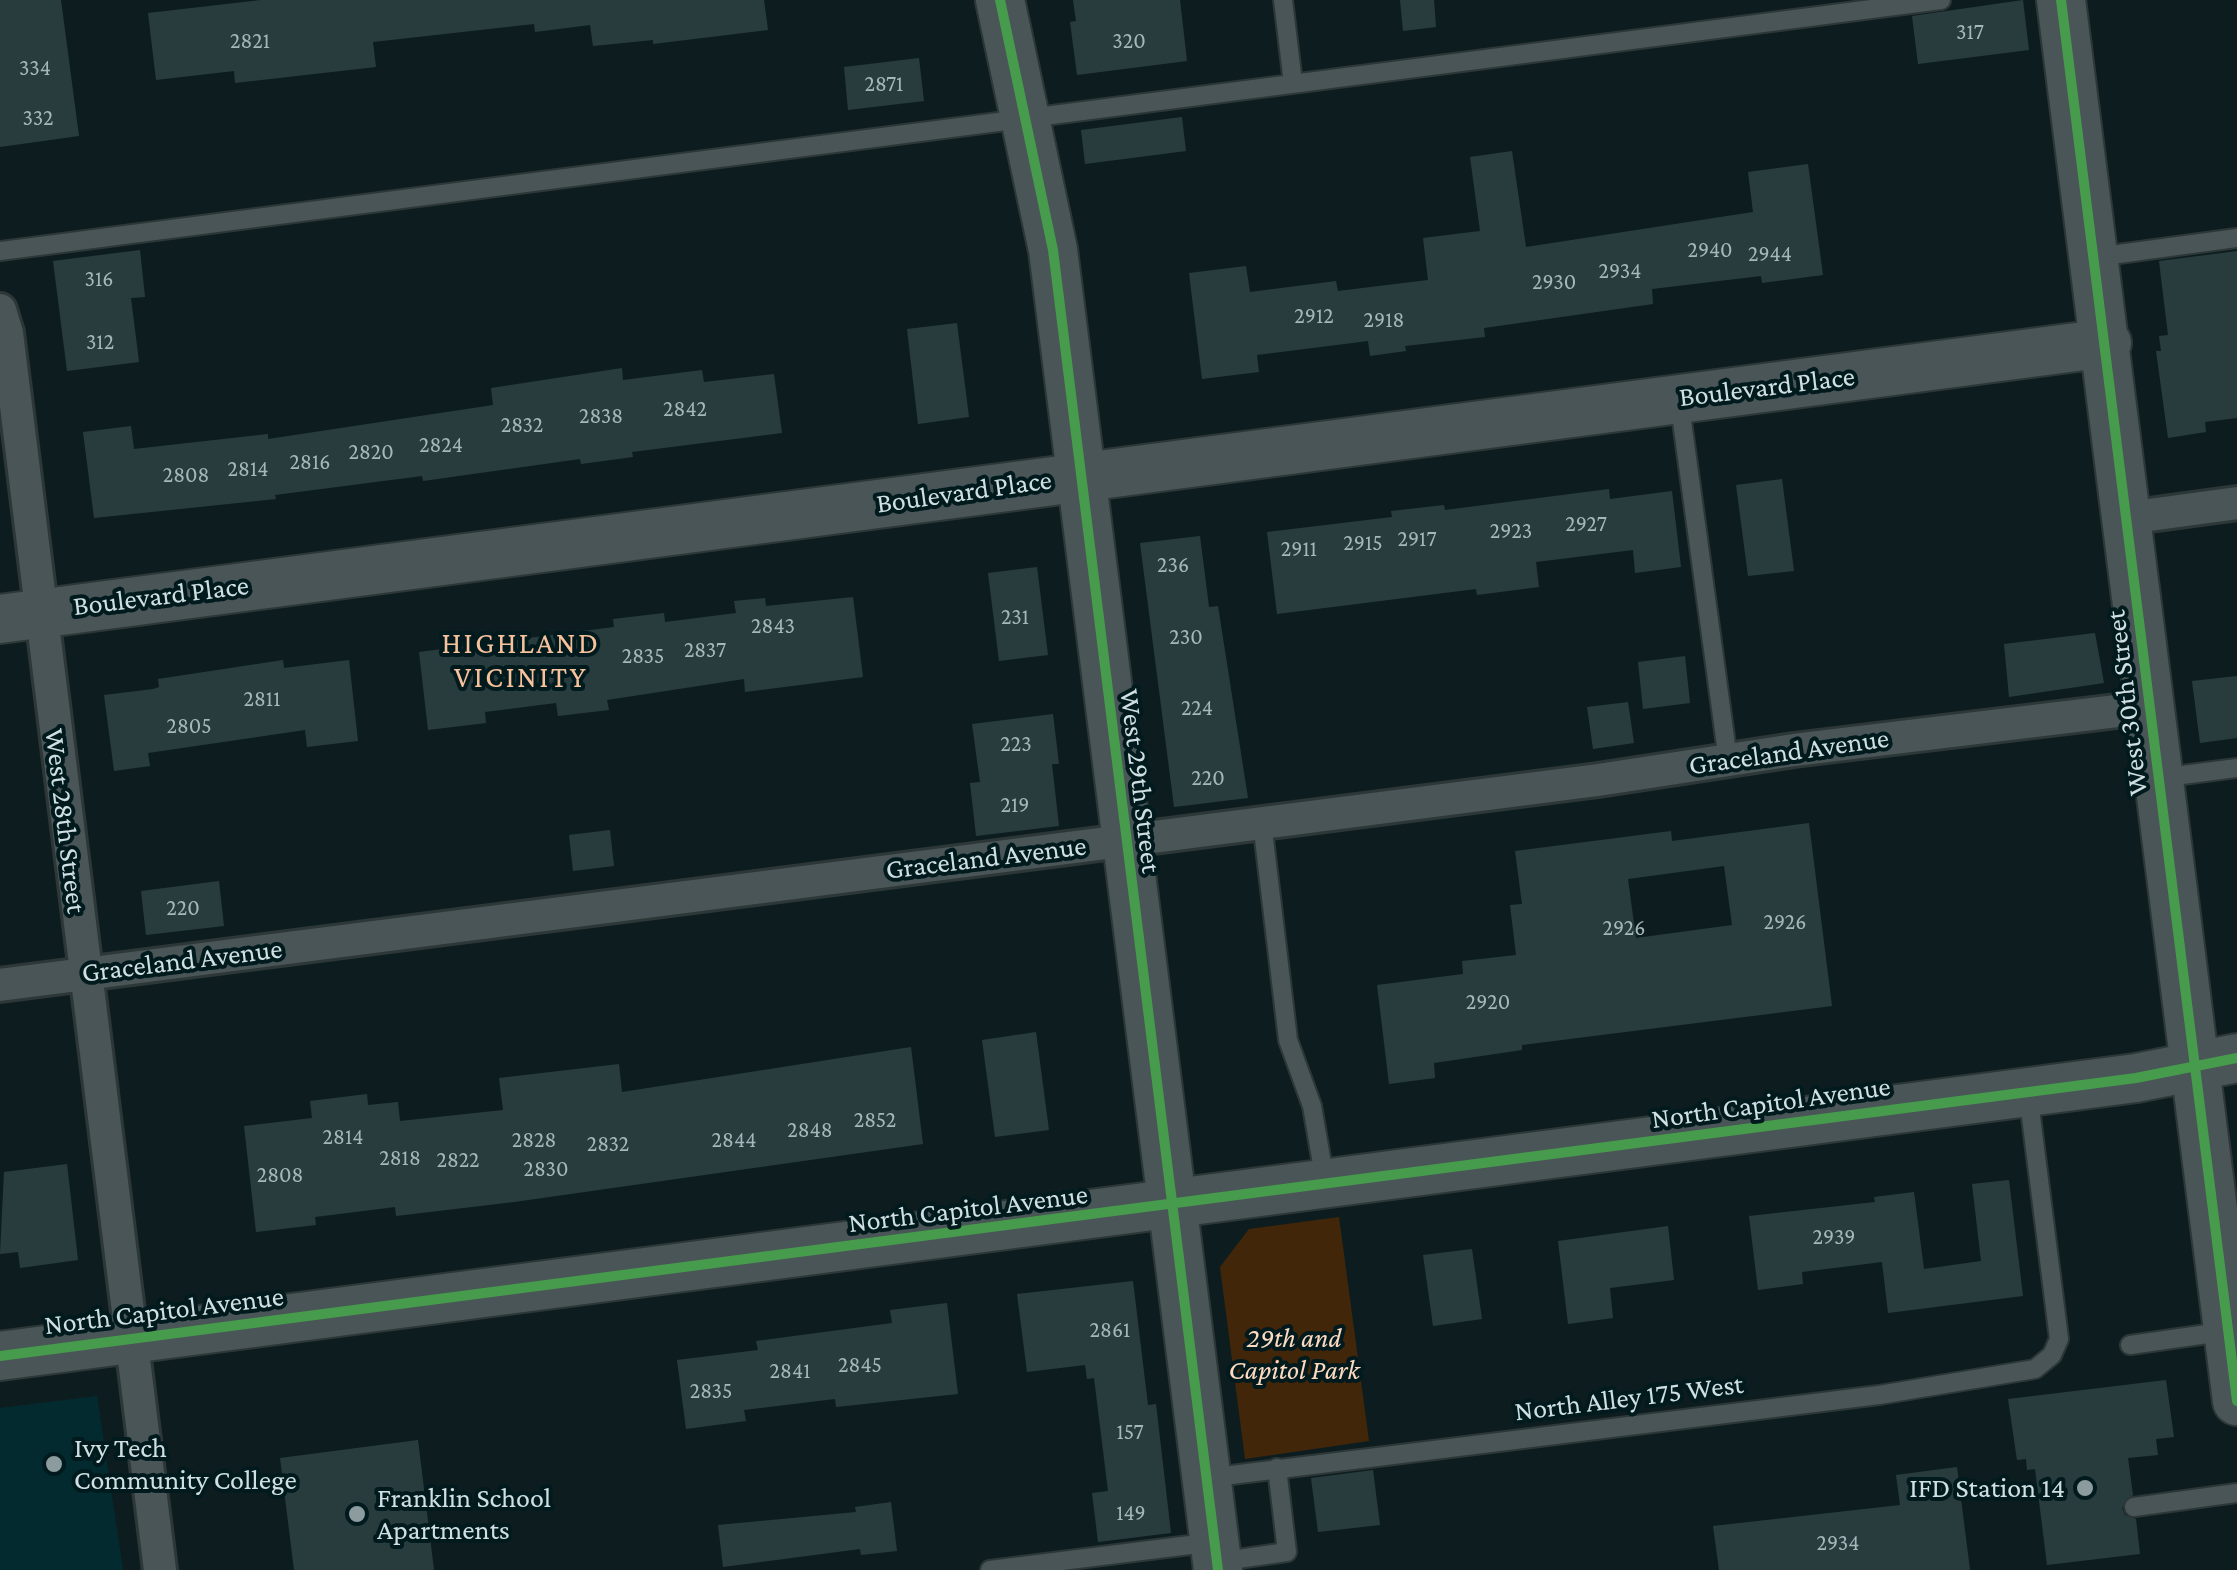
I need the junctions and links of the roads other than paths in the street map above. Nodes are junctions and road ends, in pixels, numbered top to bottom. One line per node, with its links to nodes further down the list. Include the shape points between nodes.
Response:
1 (1000, 0): 8 (main road, West 29th Street)
2 (1283, 0): 7 (lane)
3 (1791, 0): 6 (lane)
4 (1941, 0): 6 (lane)
5 (2061, 0): 11 (main road, West 30th Street)
6 (1794, 20): 7 (lane)
7 (1293, 83): 8 (lane)
8 (1022, 118): 10 (lane); 15 (main road, West 29th Street, via 1052,250)
9 (2237, 238): 11 (lane)
10 (0, 251)
11 (2096, 257): 13 (main road, West 30th Street)
12 (0, 310): 18 (street, West 28th Street, via 7,333)
13 (2106, 343): 14 (main road, Boulevard Place); 17 (main road, West 30th Street)
14 (1678, 399): 15 (main road, Boulevard Place); 20 (lane)
15 (1078, 476): 18 (main road, Boulevard Place); 24 (main road, West 29th Street)
16 (2237, 504): 17 (street)
17 (2128, 518): 19 (main road, West 30th Street)
18 (20, 615): 25 (street, West 28th Street)
19 (2150, 707): 20 (street, Graceland Avenue); 22 (main road, West 30th Street)
20 (1728, 760): 23 (street, Graceland Avenue)
21 (2237, 768): 22 (lane)
22 (2158, 778): 27 (main road, West 30th Street)
23 (1262, 822): 24 (street, Graceland Avenue); 29 (lane, via 1288,1040 1312,1106)
24 (1125, 840): 25 (street, Graceland Avenue); 30 (main road, West 29th Street)
25 (84, 973): 26 (street, Graceland Avenue); 32 (street, West 28th Street)
26 (0, 985)
27 (2215, 1062): 28 (main road, North Capitol Avenue); 31 (main road, West 30th Street)
28 (2028, 1092): 29 (main road, North Capitol Avenue); 36 (lane, North Alley 175 West, via 2059,1338 2035,1369 1879,1395)
29 (1326, 1186): 30 (main road, North Capitol Avenue)
30 (1170, 1207): 32 (main road, North Capitol Avenue); 37 (main road, West 29th Street)
31 (2231, 1325): 33 (lane); 35 (main road, West 30th Street)
32 (131, 1338): 34 (main road, North Capitol Avenue); 41 (street, West 28th Street)
33 (2130, 1345)
34 (0, 1356)
35 (2237, 1401)
36 (1277, 1468): 37 (lane, North Alley 175 West); 40 (lane, via 1287,1552)
37 (1206, 1478): 40 (main road, West 29th Street)
38 (2237, 1493): 39 (lane)
39 (2134, 1507)
40 (1216, 1558): 42 (lane)
41 (160, 1570)
42 (990, 1570)

